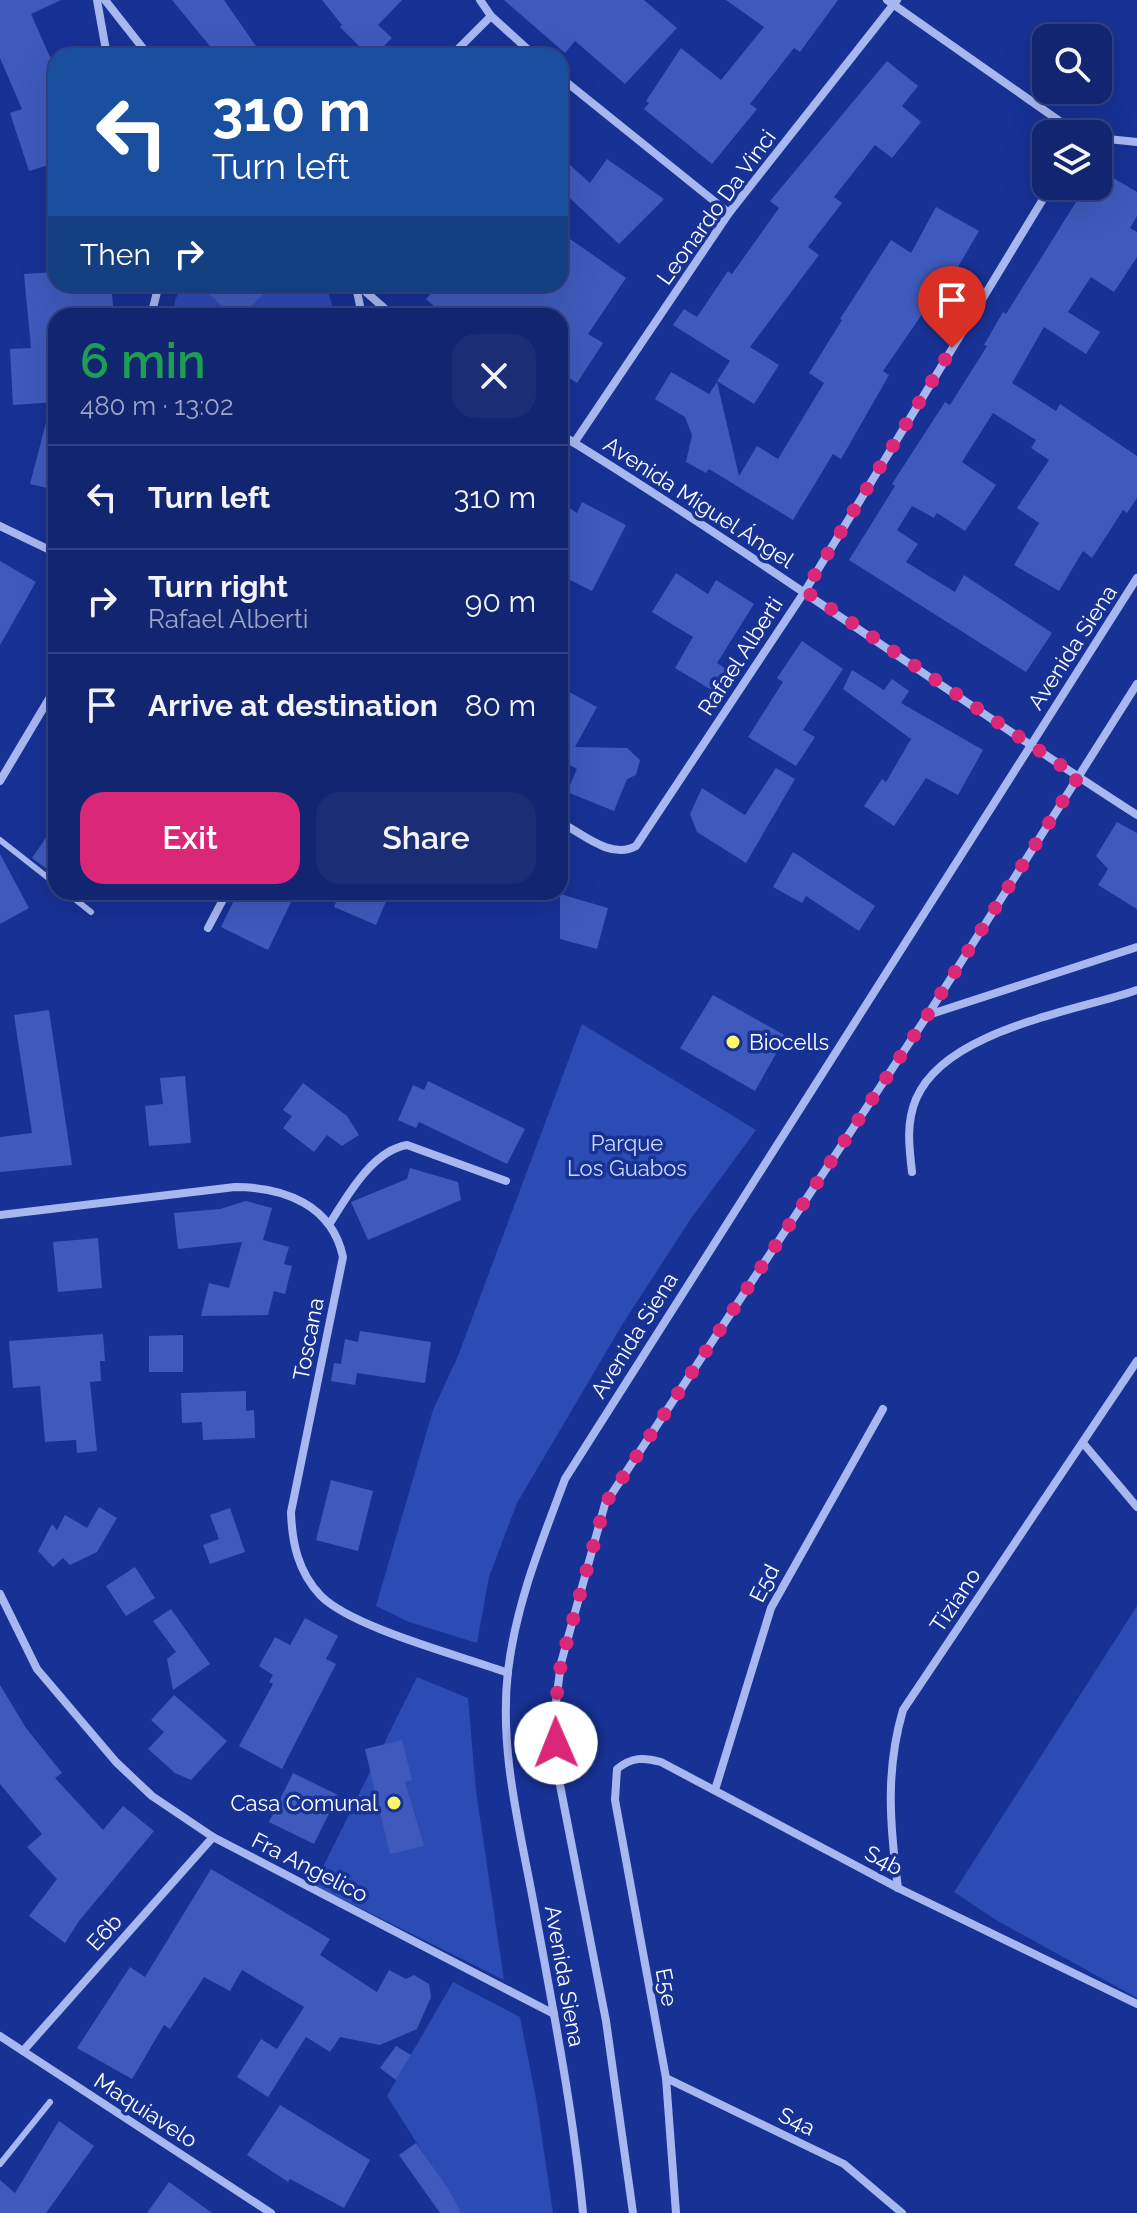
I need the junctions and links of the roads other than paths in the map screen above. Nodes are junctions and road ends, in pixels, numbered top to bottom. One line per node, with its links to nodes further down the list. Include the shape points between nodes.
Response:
1 (97, 0): 6 (street)
2 (105, 0): 7 (street)
3 (480, 0): 5 (street)
4 (892, 2): 11 (street); 15 (street, Leonardo Da Vinci)
5 (491, 16): 8 (street); 9 (street)
6 (106, 48)
7 (143, 48)
8 (459, 48)
9 (526, 48)
10 (568, 83): 15 (street)
11 (1058, 120)
12 (1112, 139): 13 (street)
13 (1137, 142)
14 (1042, 200): 27 (street, Rafael Alberti)
15 (729, 213): 23 (street, Leonardo Da Vinci)
16 (150, 292): 19 (street)
17 (156, 292): 19 (street)
18 (365, 292): 21 (street)
19 (152, 301): 20 (street)
20 (152, 308)
21 (384, 308)
22 (568, 439): 23 (street, Avenida Miguel Ángel)
23 (574, 443): 27 (street, Avenida Miguel Ángel)
24 (0, 526): 25 (street)
25 (48, 549)
26 (1137, 578): 30 (street, Avenida Siena)
27 (805, 591): 30 (street, Avenida Miguel Ángel); 34 (street, Rafael Alberti, via 636,846 613,851)
28 (1137, 684): 31 (street, Avenida Siena)
29 (48, 700): 32 (street)
30 (1030, 747): 31 (street, Avenida Miguel Ángel); 53 (street, Avenida Siena, via 565,1479 525,1585)
31 (1078, 777): 33 (street, Avenida Miguel Ángel); 43 (street, Avenida Siena)
32 (0, 781)
33 (1137, 815)
34 (568, 826)
35 (0, 840): 36 (lane)
36 (48, 878)
37 (76, 900): 39 (lane)
38 (223, 900): 40 (street)
39 (91, 912)
40 (208, 928)
41 (1137, 947): 43 (street)
42 (1137, 990): 44 (street, via 990,1035 953,1057 915,1101 908,1130)
43 (927, 1016): 67 (street, Avenida Siena, via 605,1504 564,1650 556,1702 560,1785 606,2021)
44 (912, 1172)
45 (506, 1181): 47 (street, via 407,1145 394,1148 350,1191)
46 (0, 1215): 47 (street, via 262,1187 309,1205)
47 (330, 1223): 53 (street, Toscana, via 343,1257 291,1512 300,1566 322,1597 364,1622)
48 (1137, 1361): 50 (street, Tiziano)
49 (883, 1409): 55 (street, E5d, via 771,1608)
50 (1083, 1443): 51 (street); 57 (street, Tiziano, via 903,1710 889,1774)
51 (1136, 1505)
52 (0, 1594): 56 (street, Fra Angelico, via 37,1669 69,1710 152,1796)
53 (508, 1673): 59 (street, Avenida Siena, via 510,1780)
54 (617, 1769): 55 (street, S4b, via 638,1757 649,1759); 62 (street, E5e, via 619,1829)
55 (715, 1790): 57 (street, S4b)
56 (213, 1837): 59 (street, Fra Angelico); 61 (street, E6b)
57 (898, 1888): 58 (street, S4b)
58 (1137, 2004)
59 (554, 2014): 66 (street, Avenida Siena)
60 (0, 2036): 61 (street, Maquiavelo)
61 (23, 2051): 65 (street, Maquiavelo)
62 (666, 2078): 68 (street, E5e); 69 (street, S4a, via 844,2164)
63 (50, 2102): 64 (lane)
64 (0, 2164)
65 (271, 2213)
66 (583, 2213)
67 (633, 2213)
68 (676, 2213)
69 (902, 2213)

